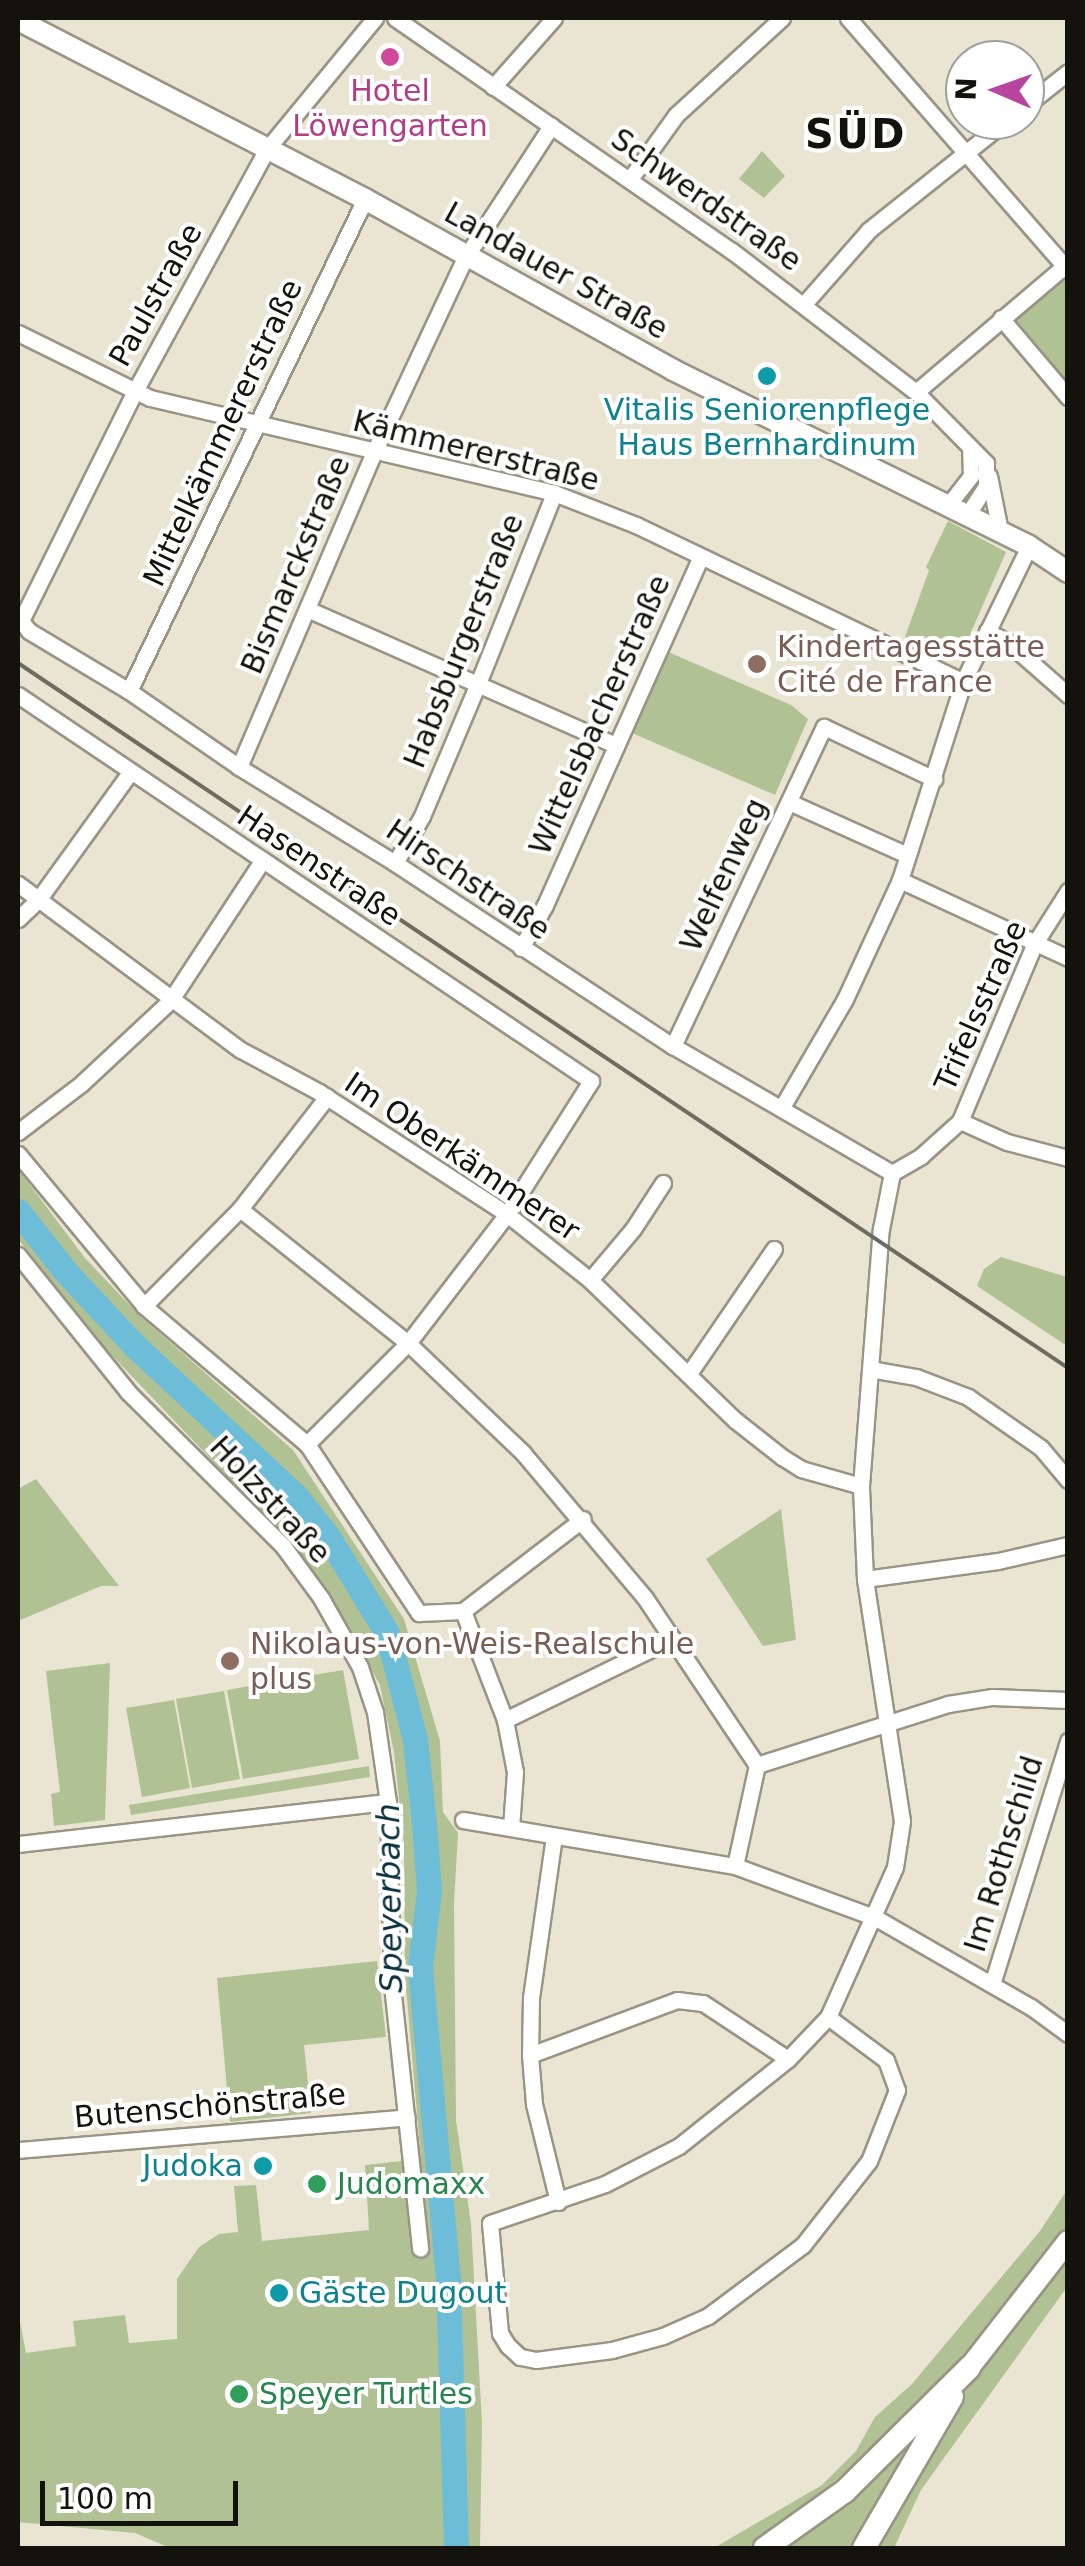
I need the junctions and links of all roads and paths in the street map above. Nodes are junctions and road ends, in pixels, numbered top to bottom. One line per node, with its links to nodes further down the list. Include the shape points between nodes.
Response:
1 (375, 18): 12 (street, Paulstraße)
2 (395, 18): 8 (street, Schwerdstraße)
3 (554, 18): 8 (street)
4 (782, 18): 14 (street, via 676,115)
5 (848, 18): 13 (street)
6 (18, 20): 12 (main road, Landauer Straße)
7 (1068, 72): 9 (street)
8 (494, 88): 10 (street, Schwerdstraße)
9 (1045, 90)
10 (552, 126): 14 (street, Schwerdstraße); 16 (street, Bismarckstraße)
11 (981, 140): 13 (street)
12 (267, 149): 15 (main road, Landauer Straße); 22 (street, Paulstraße)
13 (966, 152): 17 (street); 18 (street, via 869,230)
14 (630, 179): 18 (street, Schwerdstraße)
15 (365, 199): 16 (main road, Landauer Straße); 24 (street, Mittelkämmererstraße)
16 (466, 258): 26 (street, Bismarckstraße); 29 (main road, Landauer Straße, via 680,373)
17 (1066, 266): 19 (street)
18 (804, 304): 21 (street, Schwerdstraße)
19 (1000, 318): 21 (street); 23 (street)
20 (18, 332): 22 (street, Kämmererstraße)
21 (916, 392): 25 (street, Schwerdstraße)
22 (134, 393): 24 (street, Kämmererstraße); 35 (street, Paulstraße)
23 (1068, 397)
24 (258, 425): 26 (street, Kämmererstraße); 39 (street, Mittelkämmererstraße)
25 (970, 447): 27 (street, Schwerdstraße); 29 (street, via 971,476)
26 (374, 452): 28 (street, Kämmererstraße); 34 (street, Bismarckstraße)
27 (989, 476): 29 (street); 30 (street, Schwerdstraße)
28 (554, 494): 32 (street, Kämmererstraße); 38 (street, Habsburgerstraße)
29 (958, 509): 30 (main road, Landauer Straße)
30 (1000, 531): 31 (main road, Landauer Straße)
31 (1029, 546): 33 (main road, Landauer Straße); 36 (street)
32 (701, 556): 37 (street, Kämmererstraße); 42 (street, Wittelsbacherstraße)
33 (1068, 572)
34 (307, 609): 38 (street); 43 (street, Bismarckstraße)
35 (21, 621): 39 (street, Hirschstraße)
36 (987, 631): 37 (street); 41 (street)
37 (964, 682): 45 (street)
38 (477, 686): 42 (street); 49 (street, Habsburgerstraße)
39 (129, 691): 43 (street, Hirschstraße)
40 (18, 695): 44 (street, Hasenstraße)
41 (1068, 695)
42 (616, 745): 56 (street, Wittelsbacherstraße)
43 (238, 767): 49 (street, Hirschstraße)
44 (129, 774): 48 (street, Hasenstraße); 53 (street)
45 (934, 779): 46 (street, Welfenweg, via 824,727); 47 (street)
46 (789, 802): 47 (street); 59 (street, Welfenweg)
47 (907, 854): 50 (street)
48 (262, 860): 58 (street); 69 (street, Hasenstraße, via 592,1081)
49 (396, 863): 56 (street, Hirschstraße)
50 (900, 880): 55 (street); 61 (street, via 845,999)
51 (18, 884): 53 (street, Im Oberkämmerer)
52 (1068, 891): 55 (street, Trifelsstraße)
53 (38, 900): 54 (street); 58 (street, Im Oberkämmerer)
54 (18, 919)
55 (1035, 944): 57 (street); 62 (street, Trifelsstraße)
56 (521, 948): 59 (street, Hirschstraße)
57 (1068, 958)
58 (170, 1001): 60 (street, Im Oberkämmerer); 63 (street)
59 (673, 1046): 61 (street, Hirschstraße)
60 (327, 1097): 68 (street); 69 (street, Im Oberkämmerer)
61 (782, 1108): 66 (street, Hirschstraße)
62 (960, 1121): 65 (street); 66 (street, Trifelsstraße)
63 (18, 1132)
64 (18, 1154): 73 (street)
65 (1068, 1158)
66 (892, 1173): 75 (street, via 880,1229)
67 (663, 1183): 72 (street)
68 (240, 1209): 73 (street); 74 (street)
69 (507, 1214): 72 (street, Im Oberkämmerer); 74 (street)
70 (774, 1250): 76 (street)
71 (18, 1255): 90 (street, Holzstraße, via 128,1392 282,1546 321,1598 360,1667 375,1712)
72 (590, 1280): 76 (street, Im Oberkämmerer)
73 (144, 1306): 77 (street)
74 (408, 1343): 77 (street); 80 (street)
75 (870, 1368): 78 (street, via 968,1397 1041,1448); 79 (street)
76 (690, 1372): 79 (street, Im Oberkämmerer, via 782,1458)
77 (306, 1444): 83 (street, via 419,1613)
78 (1068, 1480)
79 (861, 1486): 82 (street)
80 (583, 1519): 83 (street); 84 (street)
81 (1068, 1544): 82 (street)
82 (866, 1579): 87 (street)
83 (462, 1612): 86 (street)
84 (672, 1639): 86 (street); 89 (street)
85 (1068, 1700): 87 (street, via 992,1696)
86 (506, 1720): 92 (street, via 515,1772)
87 (886, 1723): 89 (street); 96 (street, via 902,1821 895,1867)
88 (1068, 1740): 97 (street, Im Rothschild)
89 (758, 1765): 95 (street)
90 (388, 1802): 94 (street); 102 (street, Holzstraße, via 392,1985)
91 (463, 1820): 92 (street)
92 (510, 1828): 93 (street)
93 (554, 1836): 95 (street); 100 (street)
94 (18, 1844)
95 (735, 1866): 96 (street)
96 (876, 1918): 97 (street); 98 (street)
97 (992, 1984): 99 (street)
98 (828, 2017): 101 (street); 104 (street, via 893,2070 897,2090 890,2111 868,2161 803,2245 708,2316 612,2350 536,2360 520,2356 500,2333 490,2223)
99 (1068, 2034)
100 (530, 2055): 101 (street, via 677,2000 703,2003); 104 (street, via 534,2104)
101 (788, 2059): 104 (street, via 679,2146)
102 (406, 2116): 103 (street, Butenschönstraße); 106 (street, Holzstraße)
103 (18, 2150)
104 (558, 2202)
105 (1068, 2241): 107 (main road)
106 (420, 2248)
107 (969, 2368): 108 (highway, via 845,2492); 109 (highway)
108 (766, 2548)
109 (864, 2548)

